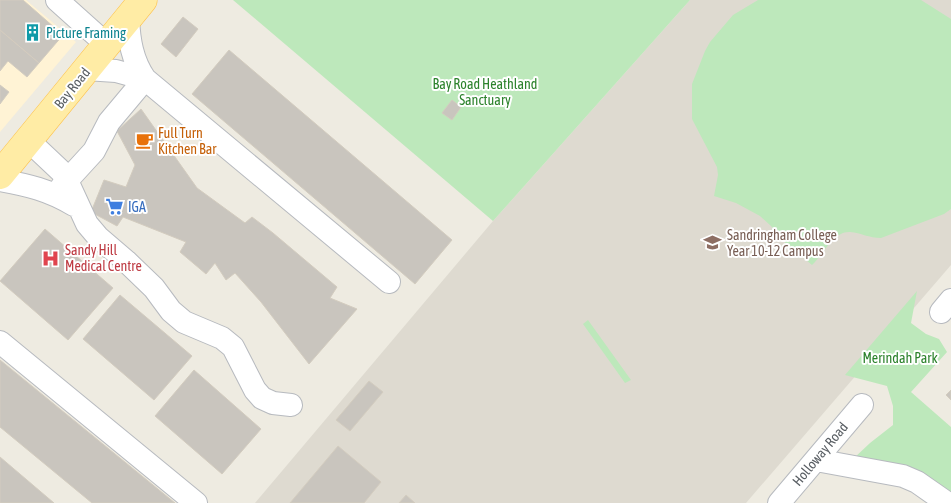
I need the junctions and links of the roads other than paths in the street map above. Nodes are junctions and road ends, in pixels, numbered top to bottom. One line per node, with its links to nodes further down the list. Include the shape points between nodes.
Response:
1 (57, 0): 3 (street)
2 (136, 9): 3 (main road, Bay Road); 5 (street, via 128,36)
3 (106, 44): 4 (main road, Bay Road)
4 (86, 69): 5 (street, via 116,71); 6 (main road, Bay Road)
5 (145, 79): 9 (street, via 110,122); 10 (street)
6 (24, 146): 7 (main road, Bay Road); 9 (street)
7 (0, 175)
8 (0, 180): 9 (street, via 55,194)
9 (70, 191): 12 (street, via 87,224 154,288 171,311 184,322 222,338 233,347 262,398)
10 (390, 282)
11 (0, 342): 15 (street)
12 (291, 405)
13 (862, 405): 14 (street, Holloway Road)
14 (816, 460): 16 (street, Holloway Road); 17 (street, via 903,476)
15 (196, 503)
16 (779, 503)
17 (947, 503)

